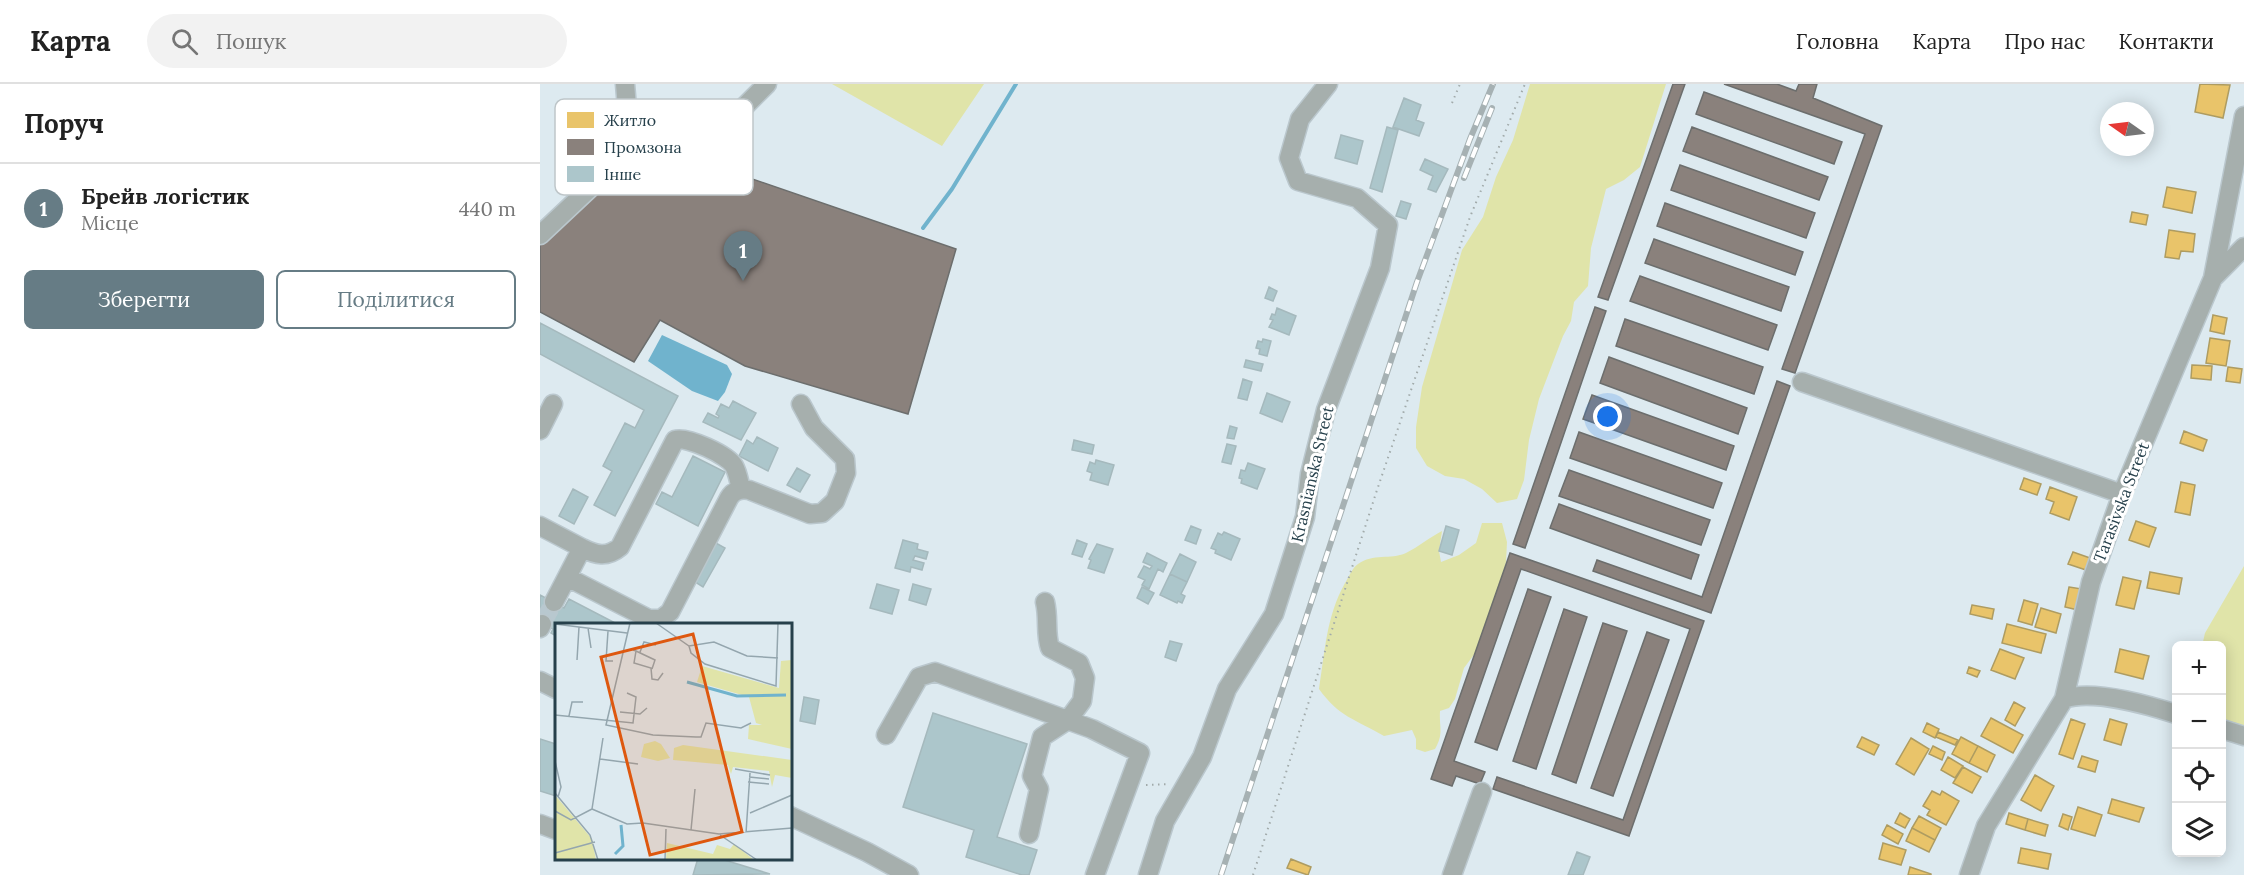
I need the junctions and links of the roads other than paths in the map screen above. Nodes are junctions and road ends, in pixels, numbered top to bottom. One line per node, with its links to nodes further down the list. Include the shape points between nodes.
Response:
1 (625, 84): 4 (street)
2 (767, 84): 5 (street)
3 (1328, 84): 37 (street, Krasnianska Street, via 1300,118 1289,158 1298,181 1357,198 1388,225 1380,268 1326,410 1310,474 1305,517 1274,614 1227,689 1202,757 1165,821)
4 (626, 99)
5 (752, 99)
6 (2244, 116): 10 (street, Tarasivska Street)
7 (583, 195): 8 (street)
8 (540, 235)
9 (2244, 247): 10 (street)
10 (2213, 278): 16 (street, Tarasivska Street)
11 (1802, 382): 16 (street)
12 (553, 404): 14 (street)
13 (801, 404): 15 (street, via 811,425 842,454 846,463 845,478 831,506 822,513 810,514)
14 (540, 430)
15 (741, 489): 18 (street, via 730,461 687,439 675,440 620,547 603,555); 19 (street, via 729,498 664,618 649,619)
16 (2122, 494): 24 (street, Tarasivska Street, via 2091,582)
17 (540, 526): 18 (street)
18 (582, 548): 19 (street)
19 (567, 577): 20 (street)
20 (554, 602)
21 (1045, 602): 26 (street, via 1050,648 1079,663 1085,678 1082,701)
22 (540, 681): 23 (street)
23 (555, 688)
24 (2064, 699): 25 (street, via 2085,694); 39 (street, Tarasivska Street, via 1986,826)
25 (2172, 713)
26 (1068, 720): 28 (street, via 935,672 919,677); 34 (street, via 1042,737 1032,776 1039,789); 36 (street, via 1140,753)
27 (2226, 730): 29 (street)
28 (886, 735)
29 (2244, 736)
30 (1482, 792): 38 (street)
31 (792, 817): 35 (street)
32 (540, 824): 33 (street)
33 (555, 830)
34 (1029, 834)
35 (909, 875)
36 (1095, 875)
37 (1148, 875)
38 (1452, 875)
39 (1969, 875)

